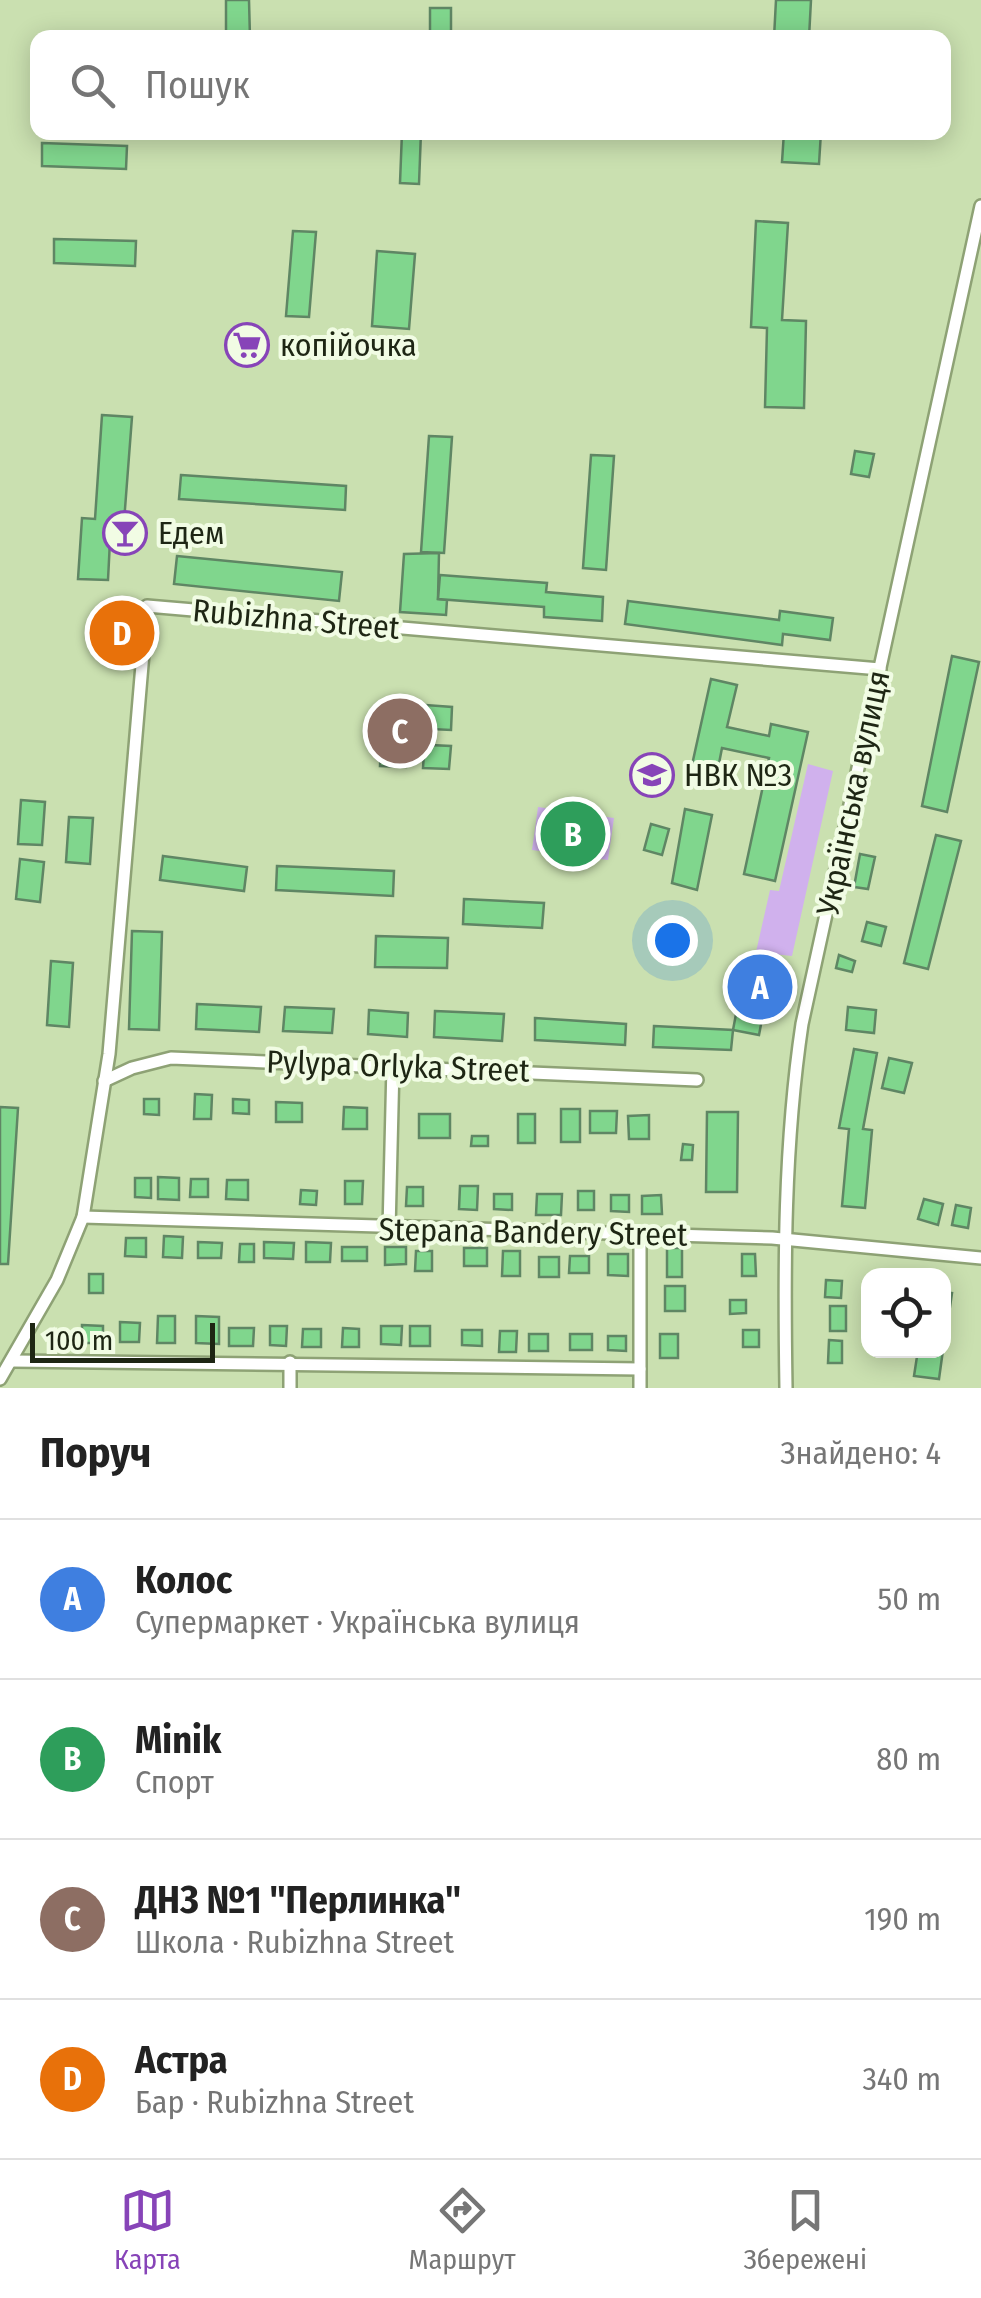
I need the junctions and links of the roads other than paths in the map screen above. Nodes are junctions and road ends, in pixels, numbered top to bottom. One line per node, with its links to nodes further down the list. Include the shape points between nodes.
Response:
1 (981, 206): 2 (street, Українська вулиця)
2 (880, 669): 5 (street, Rubizhna Street, via 147,606); 9 (street, Українська вулиця, via 802,1024)
3 (393, 1065): 4 (street, Pylypa Orlyka Street); 5 (street, Pylypa Orlyka Street, via 171,1058); 7 (street)
4 (696, 1080)
5 (104, 1081): 6 (street, Rubizhna Street)
6 (84, 1217): 7 (street, Stepana Bandery Street); 11 (street, Rubizhna Street)
7 (389, 1230): 8 (street, Stepana Bandery Street)
8 (640, 1233): 9 (street, Stepana Bandery Street); 13 (street)
9 (784, 1239): 10 (street, Stepana Bandery Street); 17 (street, Українська вулиця)
10 (981, 1258)
11 (12, 1360): 12 (street); 14 (street, Rubizhna Street)
12 (290, 1362): 13 (street); 15 (street)
13 (640, 1369): 16 (street)
14 (0, 1379)
15 (290, 1388)
16 (640, 1388)
17 (786, 1388)

